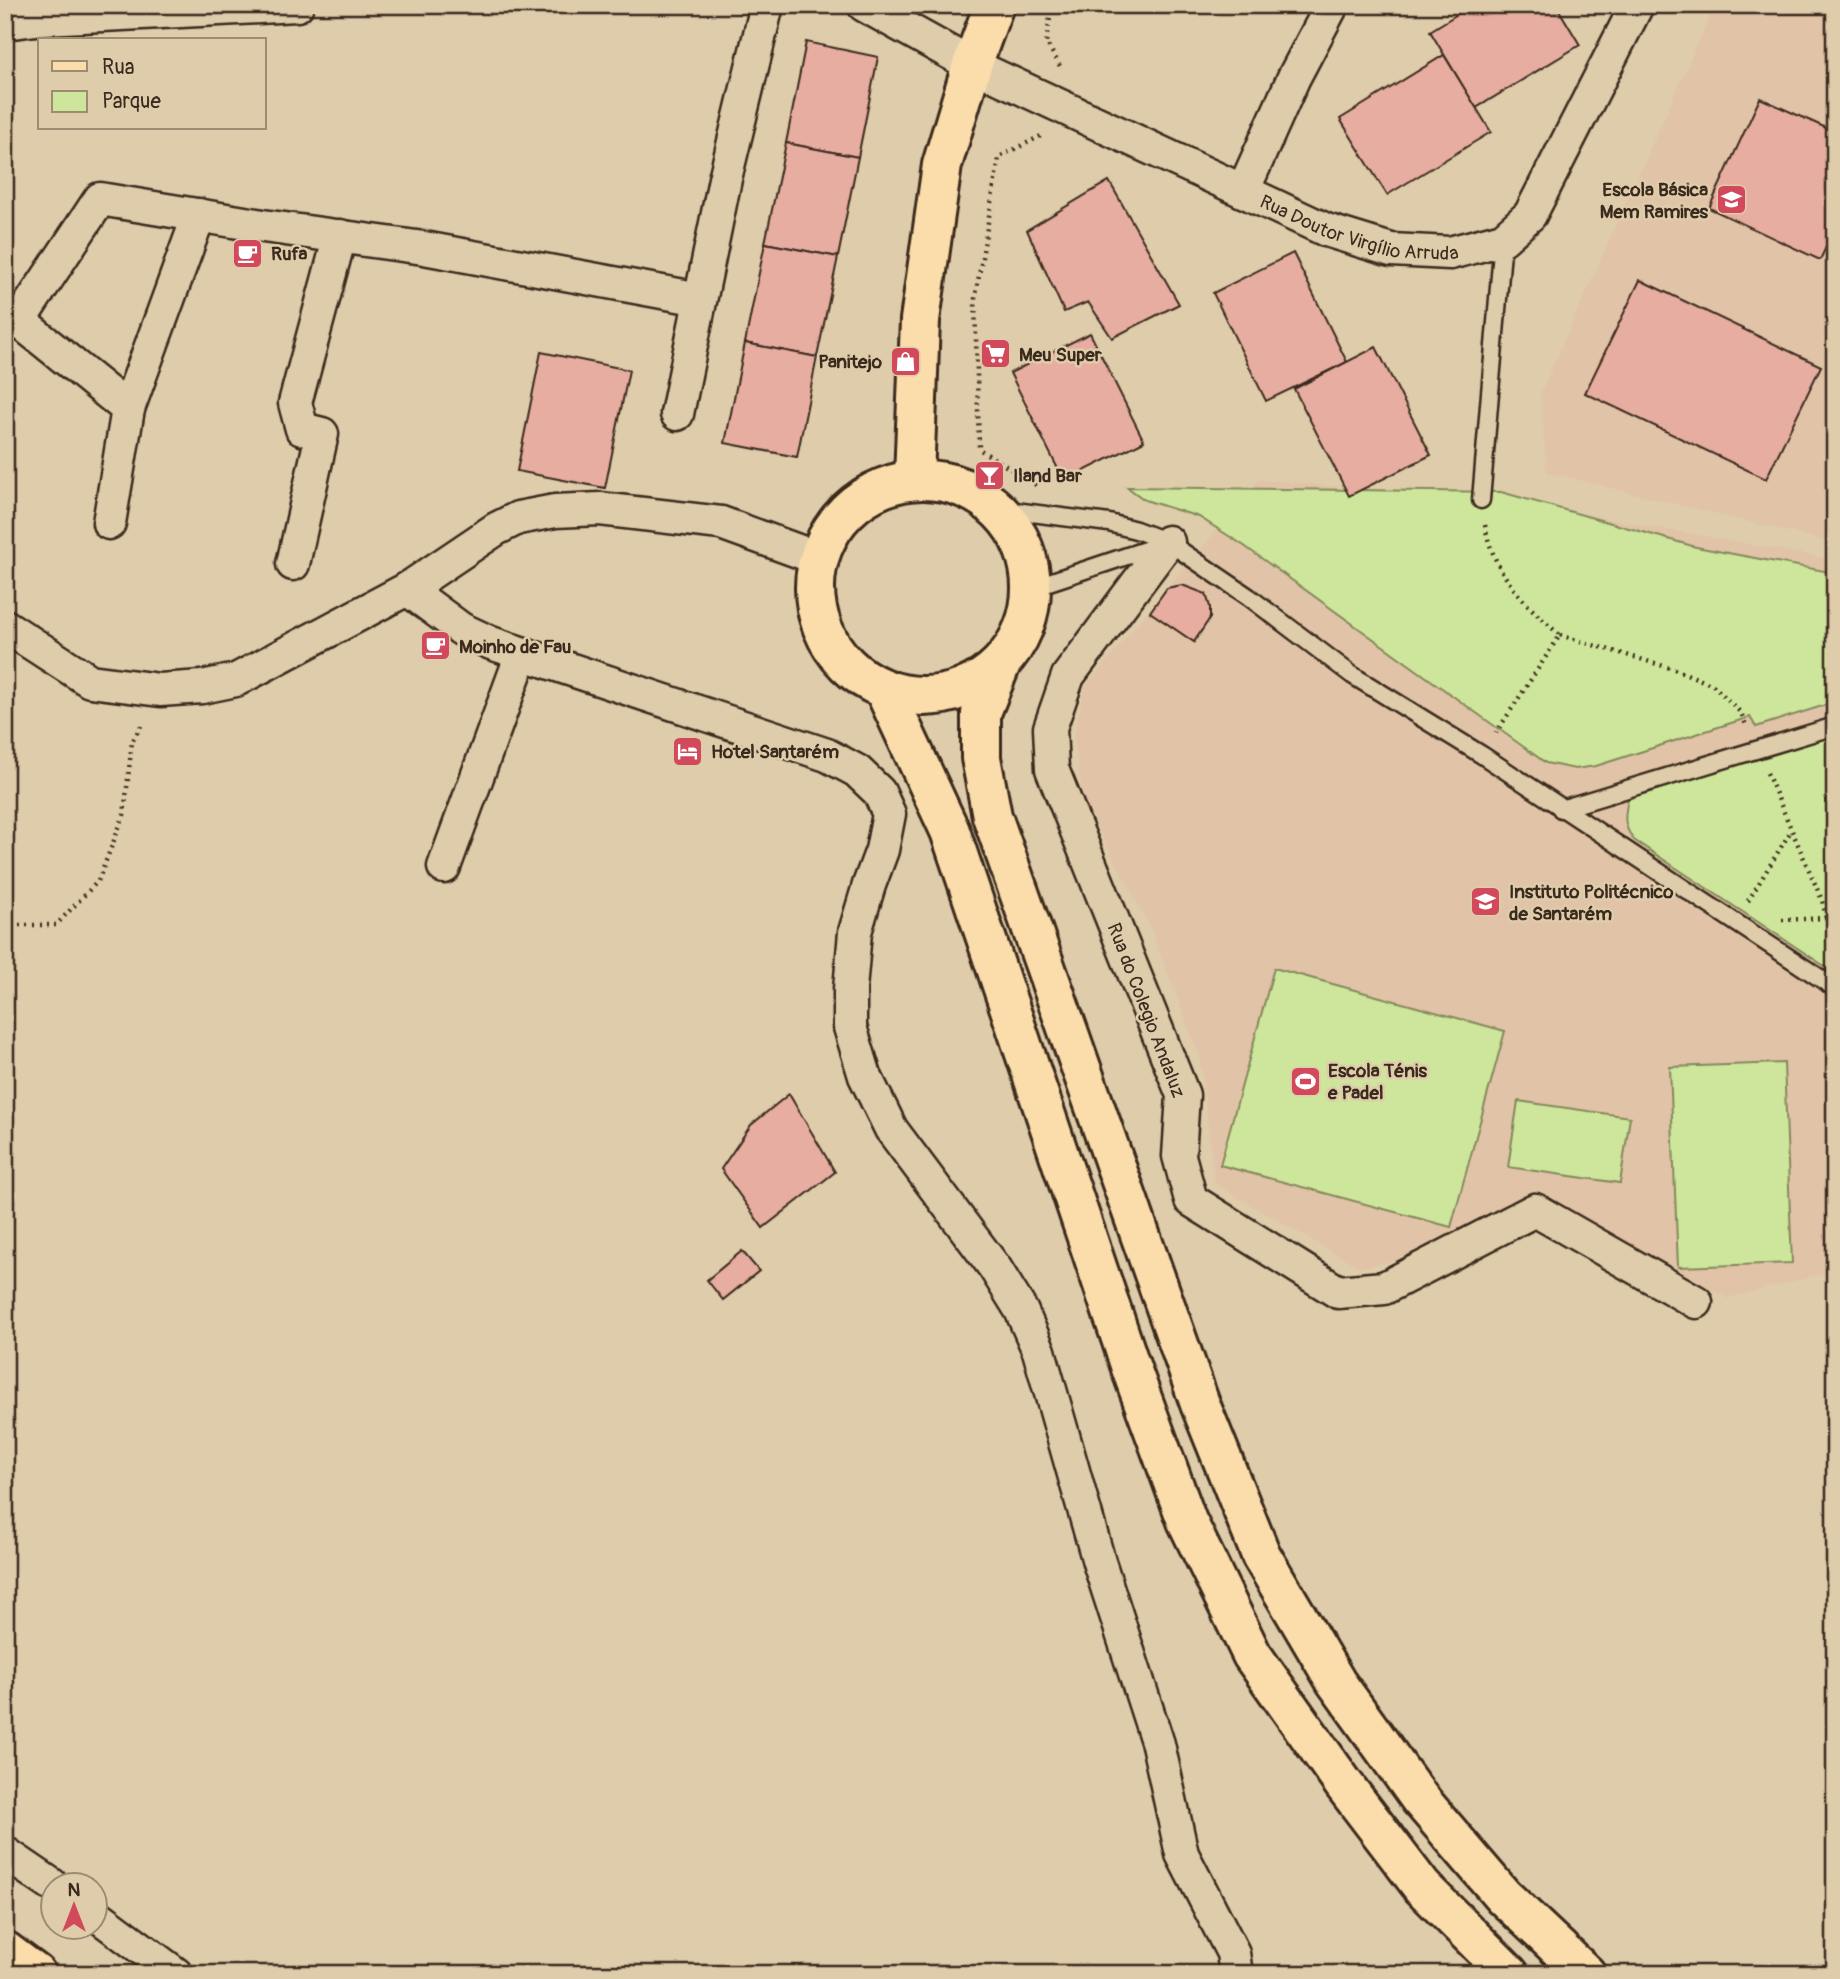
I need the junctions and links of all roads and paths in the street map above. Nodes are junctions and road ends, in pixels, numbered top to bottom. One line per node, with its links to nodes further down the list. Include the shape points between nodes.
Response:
1 (297, 5): 8 (street)
2 (767, 5): 15 (street)
3 (864, 5): 9 (street, Rua Doutor Virgílio Arruda)
4 (994, 5): 9 (main road)
5 (1052, 5): 10 (path, via 1046,41 1059,65 1069,71)
6 (1332, 5): 11 (street)
7 (1637, 5): 14 (street, Rua Doutor Virgílio Arruda, via 1530,215)
8 (5, 23)
9 (972, 65): 10 (street, Rua Doutor Virgílio Arruda); 18 (main road, via 943,165 920,320)
10 (1055, 103): 11 (street, Rua Doutor Virgílio Arruda); 19 (path, via 1041,136 999,157 975,299 979,449)
11 (1242, 191): 14 (street, Rua Doutor Virgílio Arruda, via 1326,229 1391,250 1450,253)
12 (199, 215): 13 (street); 16 (street); 16 (street, via 100,199 19,321)
13 (340, 236): 15 (street); 25 (street, via 295,403 302,429 322,434)
14 (1503, 239): 20 (lane)
15 (700, 299): 17 (street)
16 (128, 409): 22 (street)
17 (677, 414)
18 (914, 479): 21 (main road, via 953,482); 24 (main road, via 872,491 833,524)
19 (1037, 485)
20 (1481, 499): 29 (path, via 1488,545 1504,575 1525,605)
21 (1000, 509): 23 (lane, via 1109,523); 26 (main road, via 1022,541)
22 (109, 523)
23 (1168, 542): 26 (lane); 36 (lane, via 1352,675); 44 (street, Rua do Colegio Andaluz, via 1068,676 1050,728 1052,769 1184,1095 1179,1156 1191,1200 1338,1292 1384,1288 1535,1210)
24 (817, 558): 27 (street, via 720,523 600,509 555,511 496,529); 33 (main road, via 813,596 821,629 841,661)
25 (293, 564)
26 (1031, 588): 31 (main road, via 1024,631)
27 (407, 589): 30 (street, via 461,629); 32 (street, via 236,680)
28 (5, 626): 32 (street, via 90,681)
29 (1560, 635): 35 (path, via 1713,685 1741,713); 36 (path)
30 (522, 654): 39 (street); 51 (street, via 827,755 857,771 879,792 889,814 883,850 855,932 850,1027 865,1076 891,1129 995,1268 1039,1351 1099,1562 1158,1744 1182,1854 1233,1953)
31 (1000, 666): 33 (main road, via 968,687 923,697); 53 (main road, via 981,713 981,758 992,816 1200,1404 1261,1555 1336,1682 1420,1799 1503,1896)
32 (160, 690): 42 (path, via 132,742 124,815 98,881 56,925)
33 (885, 691): 52 (main road, via 950,831 1187,1521 1252,1656 1422,1887)
34 (1835, 726): 35 (lane)
35 (1758, 751): 37 (lane); 38 (path)
36 (1482, 755): 37 (lane)
37 (1561, 809): 41 (lane)
38 (1791, 831): 40 (path, via 1826,918); 41 (path)
39 (444, 867)
40 (1835, 920)
41 (1735, 923): 43 (lane)
42 (5, 925)
43 (1835, 988)
44 (1696, 1301)
45 (5, 1853): 46 (street)
46 (38, 1875)
47 (108, 1923): 50 (street)
48 (5, 1951): 49 (main road)
49 (36, 1974)
50 (176, 1974)
51 (1236, 1974)
52 (1509, 1974)
53 (1586, 1974)

